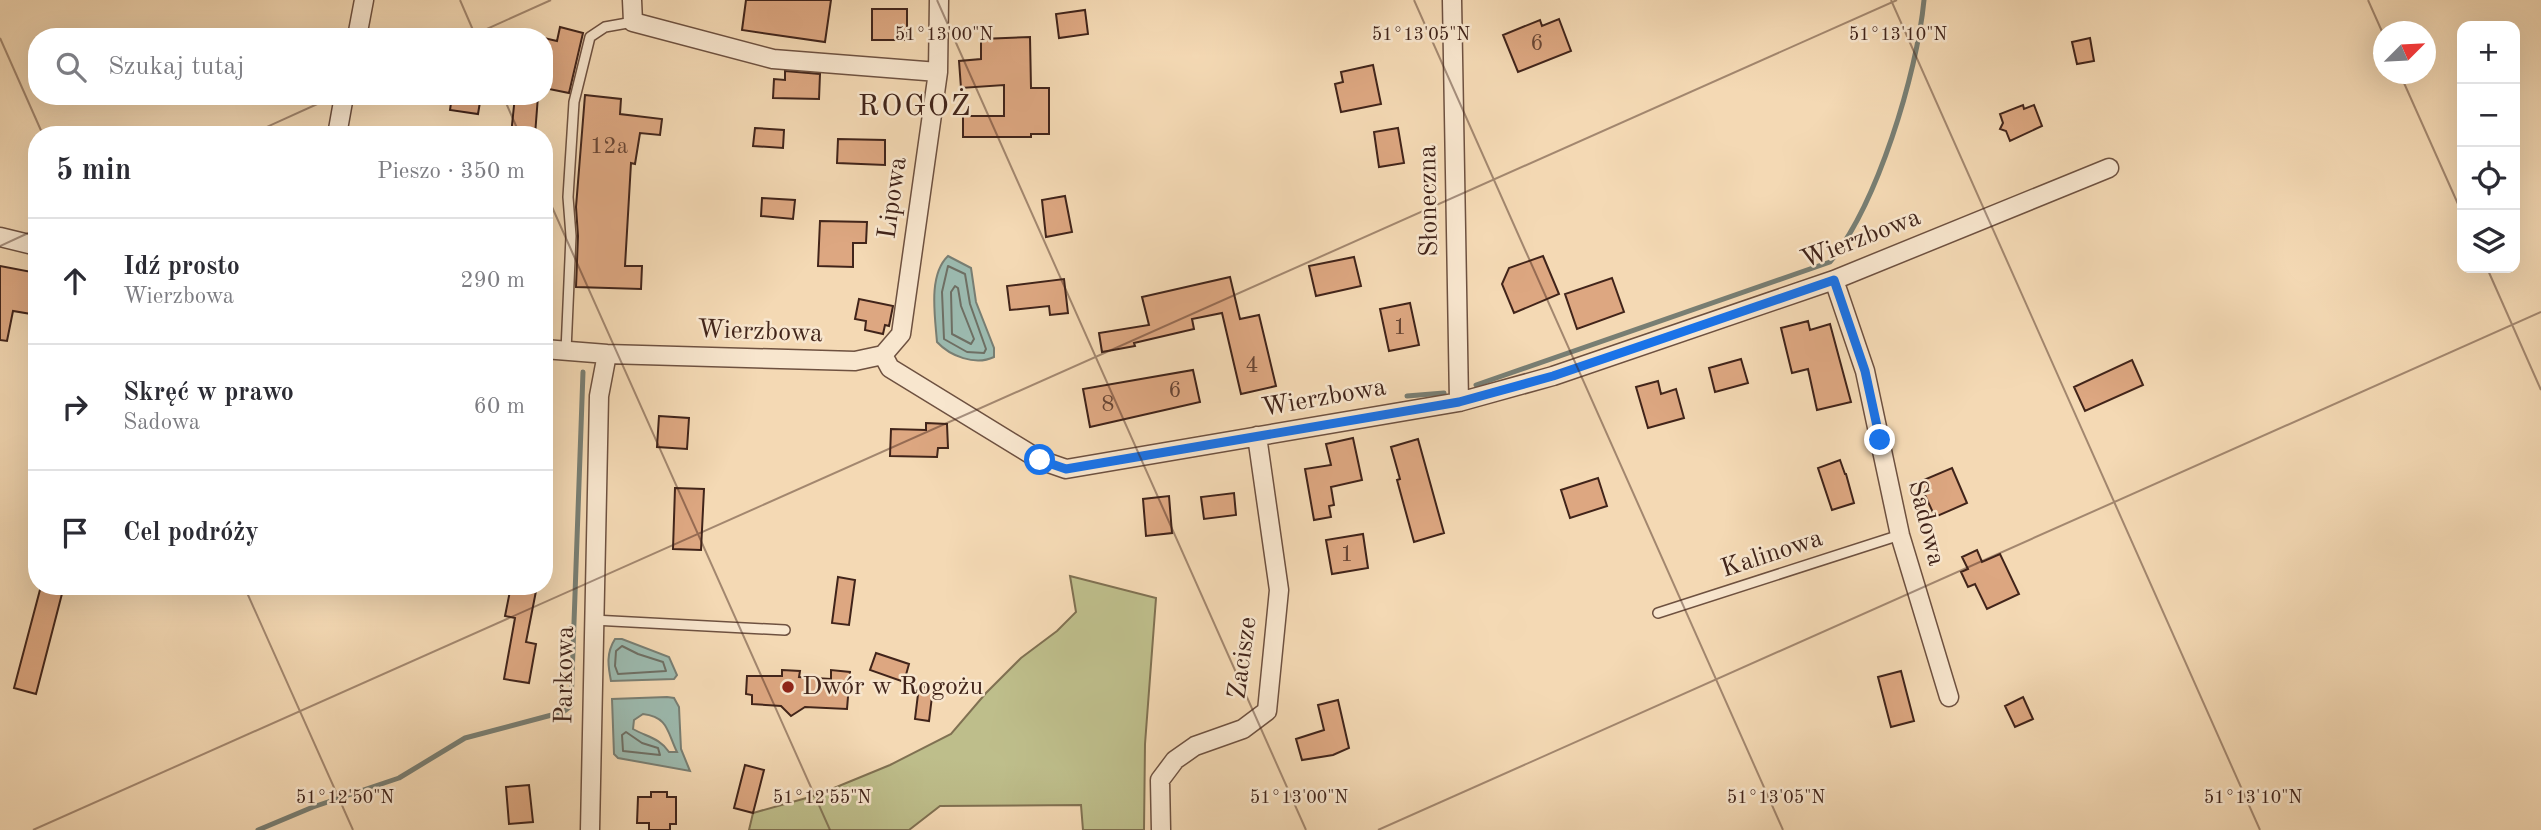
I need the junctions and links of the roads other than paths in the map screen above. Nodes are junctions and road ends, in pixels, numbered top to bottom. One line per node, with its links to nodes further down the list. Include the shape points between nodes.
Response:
1 (364, 0): 6 (street)
2 (632, 0): 5 (street)
3 (939, 0): 7 (street, Lipowa)
4 (1452, 0): 18 (street, Słoneczna)
5 (633, 22): 7 (street, via 773,59); 15 (lane, via 605,27 590,37 574,102)
6 (358, 28)
7 (938, 72): 17 (street, Lipowa, via 901,334)
8 (342, 105): 9 (street)
9 (339, 126)
10 (2109, 168): 13 (street, Wierzbowa)
11 (0, 237): 12 (street)
12 (28, 244)
13 (1834, 280): 18 (street, Wierzbowa, via 1553,376); 20 (street, Sadowa, via 1865,371)
14 (553, 350): 15 (street, Wierzbowa)
15 (566, 351): 16 (street, Wierzbowa)
16 (607, 354): 17 (street, Wierzbowa, via 855,361); 22 (street, Parkowa, via 599,396)
17 (883, 355): 19 (street, Wierzbowa, via 890,368 1040,460 1066,469)
18 (1459, 402): 19 (street, Wierzbowa)
19 (1257, 436): 26 (street, Zacisze, via 1279,590 1267,711 1243,729 1195,746 1175,760 1160,780)
20 (1900, 535): 21 (lane, Kalinowa); 24 (street, Sadowa)
21 (1658, 613)
22 (593, 620): 23 (lane); 25 (street, Parkowa)
23 (785, 630)
24 (1949, 697)
25 (590, 830)
26 (1161, 830)

